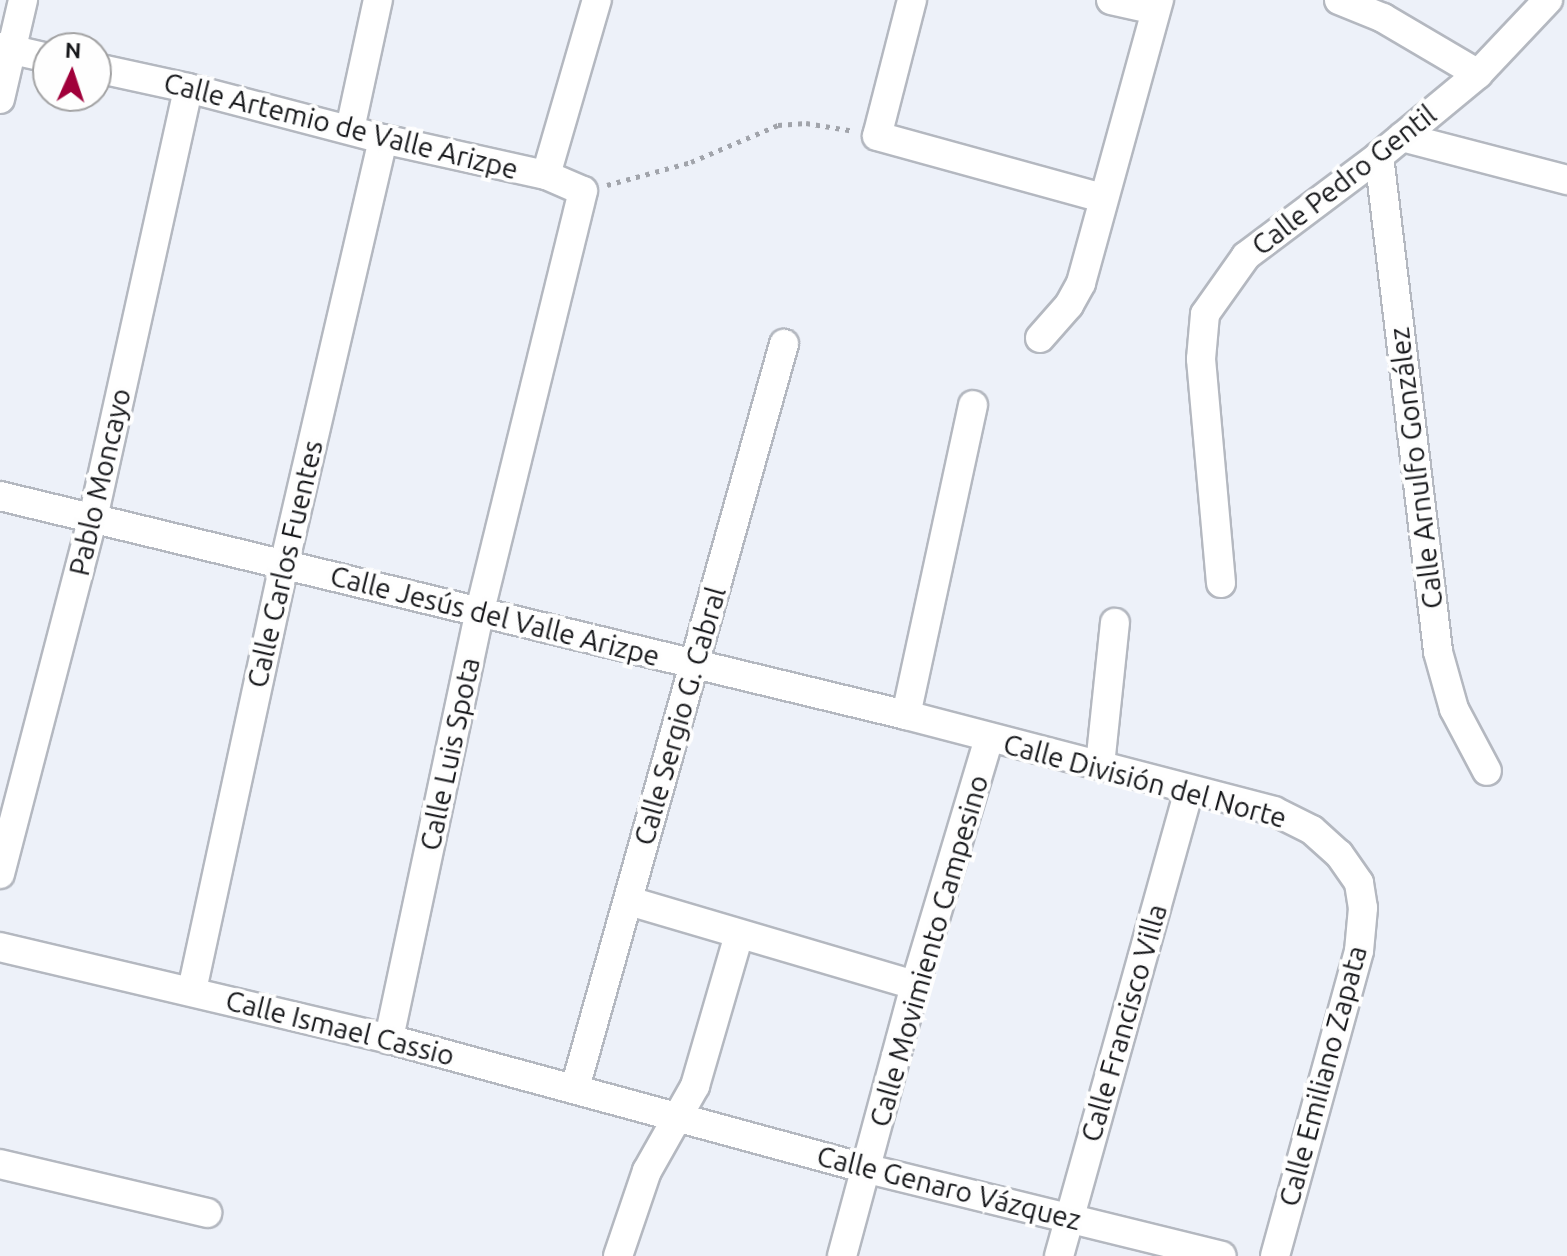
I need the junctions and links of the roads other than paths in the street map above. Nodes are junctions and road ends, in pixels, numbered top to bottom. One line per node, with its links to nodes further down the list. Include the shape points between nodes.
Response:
1 (23, 0): 10 (street)
2 (378, 0): 16 (street)
3 (597, 0): 20 (street)
4 (912, 0): 23 (street, via 877,136)
5 (1111, 0): 8 (street)
6 (1339, 0): 9 (street)
7 (1548, 0): 13 (street, Calle Pedro Gentil)
8 (1157, 5): 23 (street)
9 (1390, 9): 13 (street)
10 (6, 49): 11 (street); 15 (street)
11 (32, 55)
12 (112, 71): 14 (street, Calle Artemio de Valle Arizpe)
13 (1478, 74): 17 (street, Calle Pedro Gentil)
14 (188, 88): 16 (street, Calle Artemio de Valle Arizpe); 28 (street, Pablo Moncayo)
15 (0, 99)
16 (350, 129): 18 (street, Calle Artemio de Valle Arizpe)
17 (1402, 137): 19 (street, Calle Pedro Gentil); 21 (street)
18 (383, 139): 20 (street, Calle Artemio de Valle Arizpe); 29 (street, Calle Carlos Fuentes)
19 (1379, 156): 30 (street, Calle Pedro Gentil, via 1246,256 1205,314 1201,359); 37 (street, Calle Arnulfo González, via 1438,652 1454,709)
20 (546, 175): 22 (street, Calle Artemio de Valle Arizpe)
21 (1567, 180)
22 (583, 191): 31 (street, Calle Luis Spota)
23 (1102, 198): 24 (street, via 1081,283)
24 (1040, 338)
25 (784, 344): 33 (street, Calle Sergio G. Cabral)
26 (973, 405): 34 (street)
27 (0, 496): 28 (street, Calle Jesús del Valle Arizpe)
28 (93, 518): 29 (street, Calle Jesús del Valle Arizpe); 40 (street, Pablo Moncayo)
29 (284, 565): 31 (street, Calle Jesús del Valle Arizpe); 45 (street, Calle Carlos Fuentes)
30 (1221, 583)
31 (480, 610): 33 (street, Calle Jesús del Valle Arizpe); 46 (street, Calle Luis Spota)
32 (1115, 623): 36 (street)
33 (694, 665): 34 (street, Calle Jesús del Valle Arizpe); 41 (street, Calle Sergio G. Cabral)
34 (906, 715): 35 (street, Calle Jesús del Valle Arizpe)
35 (989, 738): 36 (street, Calle División del Norte); 44 (street, Calle Movimiento Campesino)
36 (1100, 765): 38 (street, Calle División del Norte)
37 (1487, 771)
38 (1189, 790): 39 (street, Calle División del Norte, via 1274,811 1312,830); 52 (street, Calle Francisco Villa)
39 (1339, 854): 57 (street, Calle Emiliano Zapata, via 1359,883 1359,951)
40 (0, 874)
41 (629, 901): 42 (street); 47 (street, Calle Sergio G. Cabral)
42 (739, 935): 44 (street); 48 (street, via 714,1031)
43 (0, 947): 45 (street, Calle Ismael Cassio)
44 (915, 985): 50 (street, Calle Movimiento Campesino)
45 (192, 990): 46 (street, Calle Ismael Cassio)
46 (389, 1039): 47 (street, Calle Ismael Cassio)
47 (575, 1088): 48 (street, Calle Ismael Cassio)
48 (678, 1119): 50 (street, Calle Genaro Vázquez); 53 (street, via 647,1171)
49 (0, 1164): 51 (street)
50 (868, 1169): 52 (street, Calle Genaro Vázquez); 54 (street, Calle Movimiento Campesino)
51 (207, 1213)
52 (1070, 1218): 55 (street, Calle Francisco Villa); 56 (street, Calle Genaro Vázquez)
53 (618, 1256)
54 (842, 1256)
55 (1059, 1256)
56 (1221, 1256)
57 (1275, 1256)

